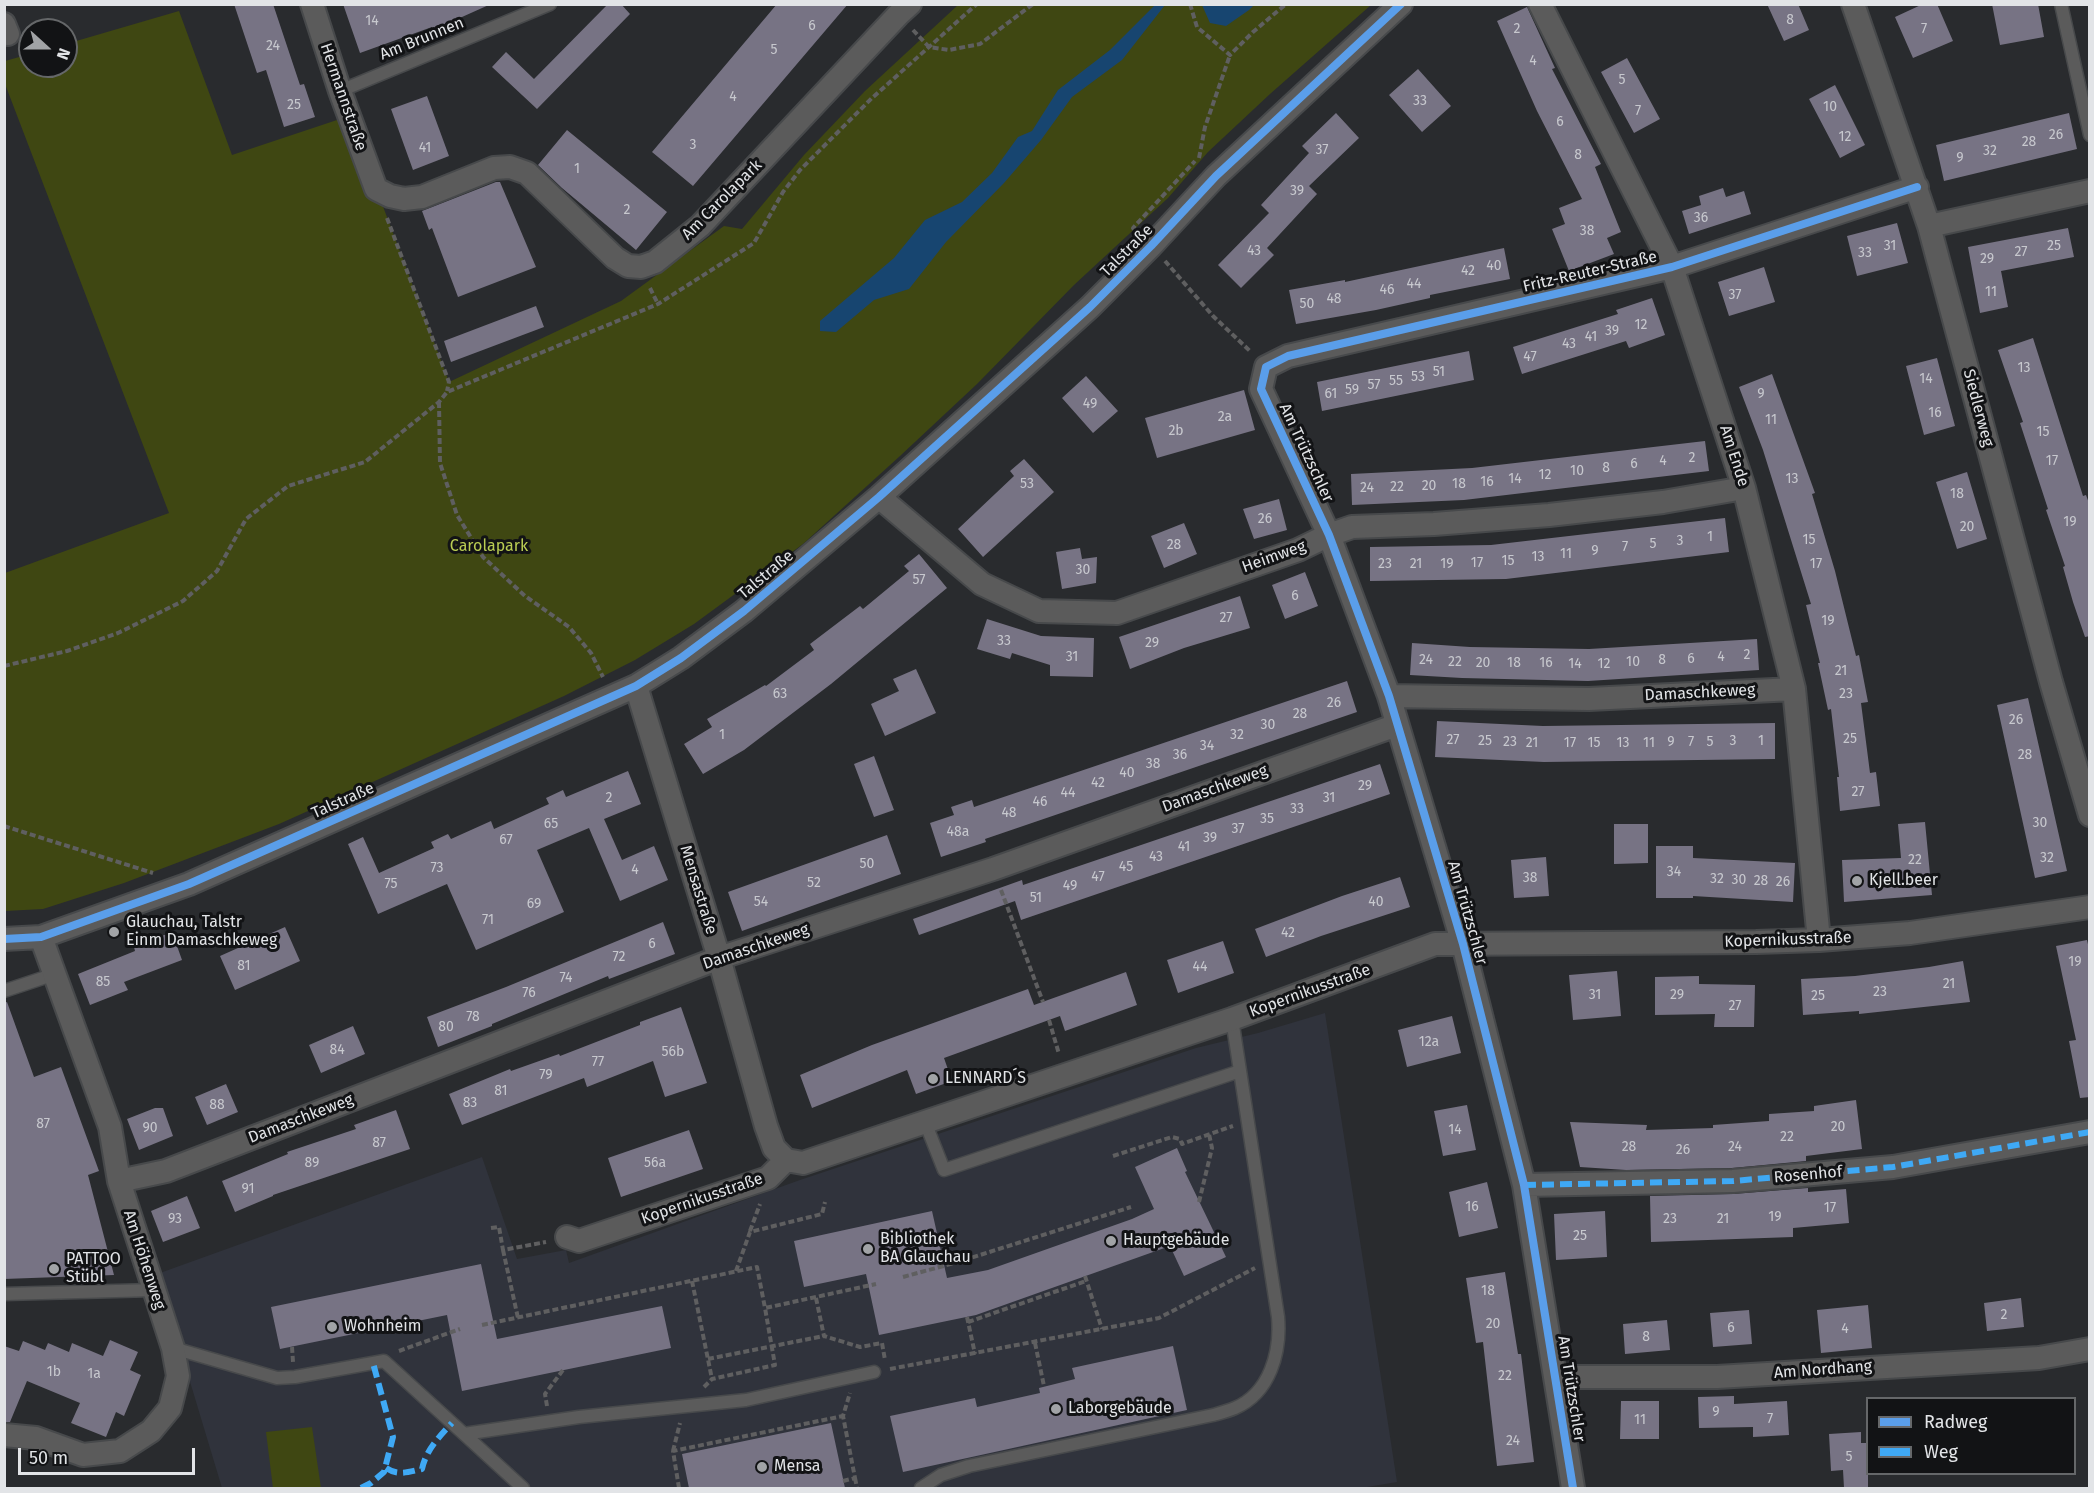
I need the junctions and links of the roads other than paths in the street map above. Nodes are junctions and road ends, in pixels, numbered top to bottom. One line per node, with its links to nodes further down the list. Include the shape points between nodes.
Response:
1 (312, 4): 8 (street, Hermannstraße)
2 (550, 4): 8 (lane, Am Brunnen)
3 (910, 4): 11 (street, Am Carolapark, via 700,226 655,262 641,267 628,266 615,258 526,173 510,167 494,168 422,197 404,199)
4 (1401, 4): 17 (street, Talstraße, via 1216,176 1090,307)
5 (1539, 4): 14 (street, Am Ende)
6 (1854, 4): 10 (street, Siedlerweg)
7 (2061, 4): 9 (lane)
8 (340, 91): 11 (street, Hermannstraße)
9 (2090, 135)
10 (1917, 187): 13 (street, Siedlerweg); 14 (street, Fritz-Reuter-Straße)
11 (376, 189)
12 (2090, 191): 13 (street)
13 (1929, 226): 23 (street, Siedlerweg)
14 (1671, 267): 15 (street, Fritz-Reuter-Straße, via 1288,356); 16 (street, Am Ende)
15 (1266, 367): 18 (street, Am Trützschler, via 1261,388)
16 (1744, 488): 18 (street, Heimweg, via 1663,502 1549,514 1352,527); 20 (street, Am Ende)
17 (879, 497): 18 (street, Heimweg, via 982,584 1039,611 1117,612 1298,550); 19 (street, Talstraße, via 744,611)
18 (1329, 535): 21 (street, Am Trützschler)
19 (636, 686): 25 (street, Talstraße, via 189,884); 29 (street, Mensastraße)
20 (1794, 689): 21 (street, Damaschkeweg, via 1589,699); 27 (street, Am Ende)
21 (1389, 696): 22 (street, Am Trützschler)
22 (1397, 725): 28 (street, Am Trützschler); 29 (street, Damaschkeweg, via 993,868)
23 (2090, 815)
24 (2090, 907): 27 (street, Kopernikusstraße, via 1910,933)
25 (41, 937): 26 (street, Talstraße); 30 (street, Am Höhenweg)
26 (4, 939)
27 (1819, 940): 28 (street, Kopernikusstraße)
28 (1463, 944): 32 (street, Kopernikusstraße, via 1435,944); 38 (street, Am Trützschler)
29 (719, 958): 36 (street, Mensastraße, via 766,1126 774,1148); 37 (street, Damaschkeweg, via 166,1171)
30 (55, 974): 31 (lane); 37 (street, Am Höhenweg, via 110,1127)
31 (4, 991)
32 (1232, 1019): 33 (lane); 34 (street, Kopernikusstraße)
33 (1240, 1071): 34 (lane, via 944,1170); 49 (lane, via 1279,1337 1274,1367 1255,1394 1236,1408 1213,1415 969,1466 941,1475)
34 (925, 1122): 36 (street, Kopernikusstraße, via 803,1163)
35 (2090, 1132): 38 (street, Rosenhof, via 1893,1167 1733,1181)
36 (786, 1160): 39 (street, Kopernikusstraße, via 768,1178 579,1241)
37 (120, 1181): 40 (street, Am Höhenweg)
38 (1524, 1185): 45 (street, Am Trützschler)
39 (567, 1238)
40 (154, 1290): 41 (lane); 42 (street, Am Höhenweg)
41 (4, 1294)
42 (173, 1348): 46 (lane, via 277,1378 384,1361); 47 (street, Am Höhenweg, via 178,1376 170,1408 151,1431 120,1451 84,1455 36,1438)
43 (2090, 1349): 45 (street, Am Nordhang, via 2039,1358 1717,1377)
44 (874, 1372): 46 (lane, via 746,1400)
45 (1555, 1377): 50 (street, Am Trützschler)
46 (464, 1434): 48 (lane)
47 (4, 1435)
48 (523, 1488)
49 (921, 1488)
50 (1573, 1488)

